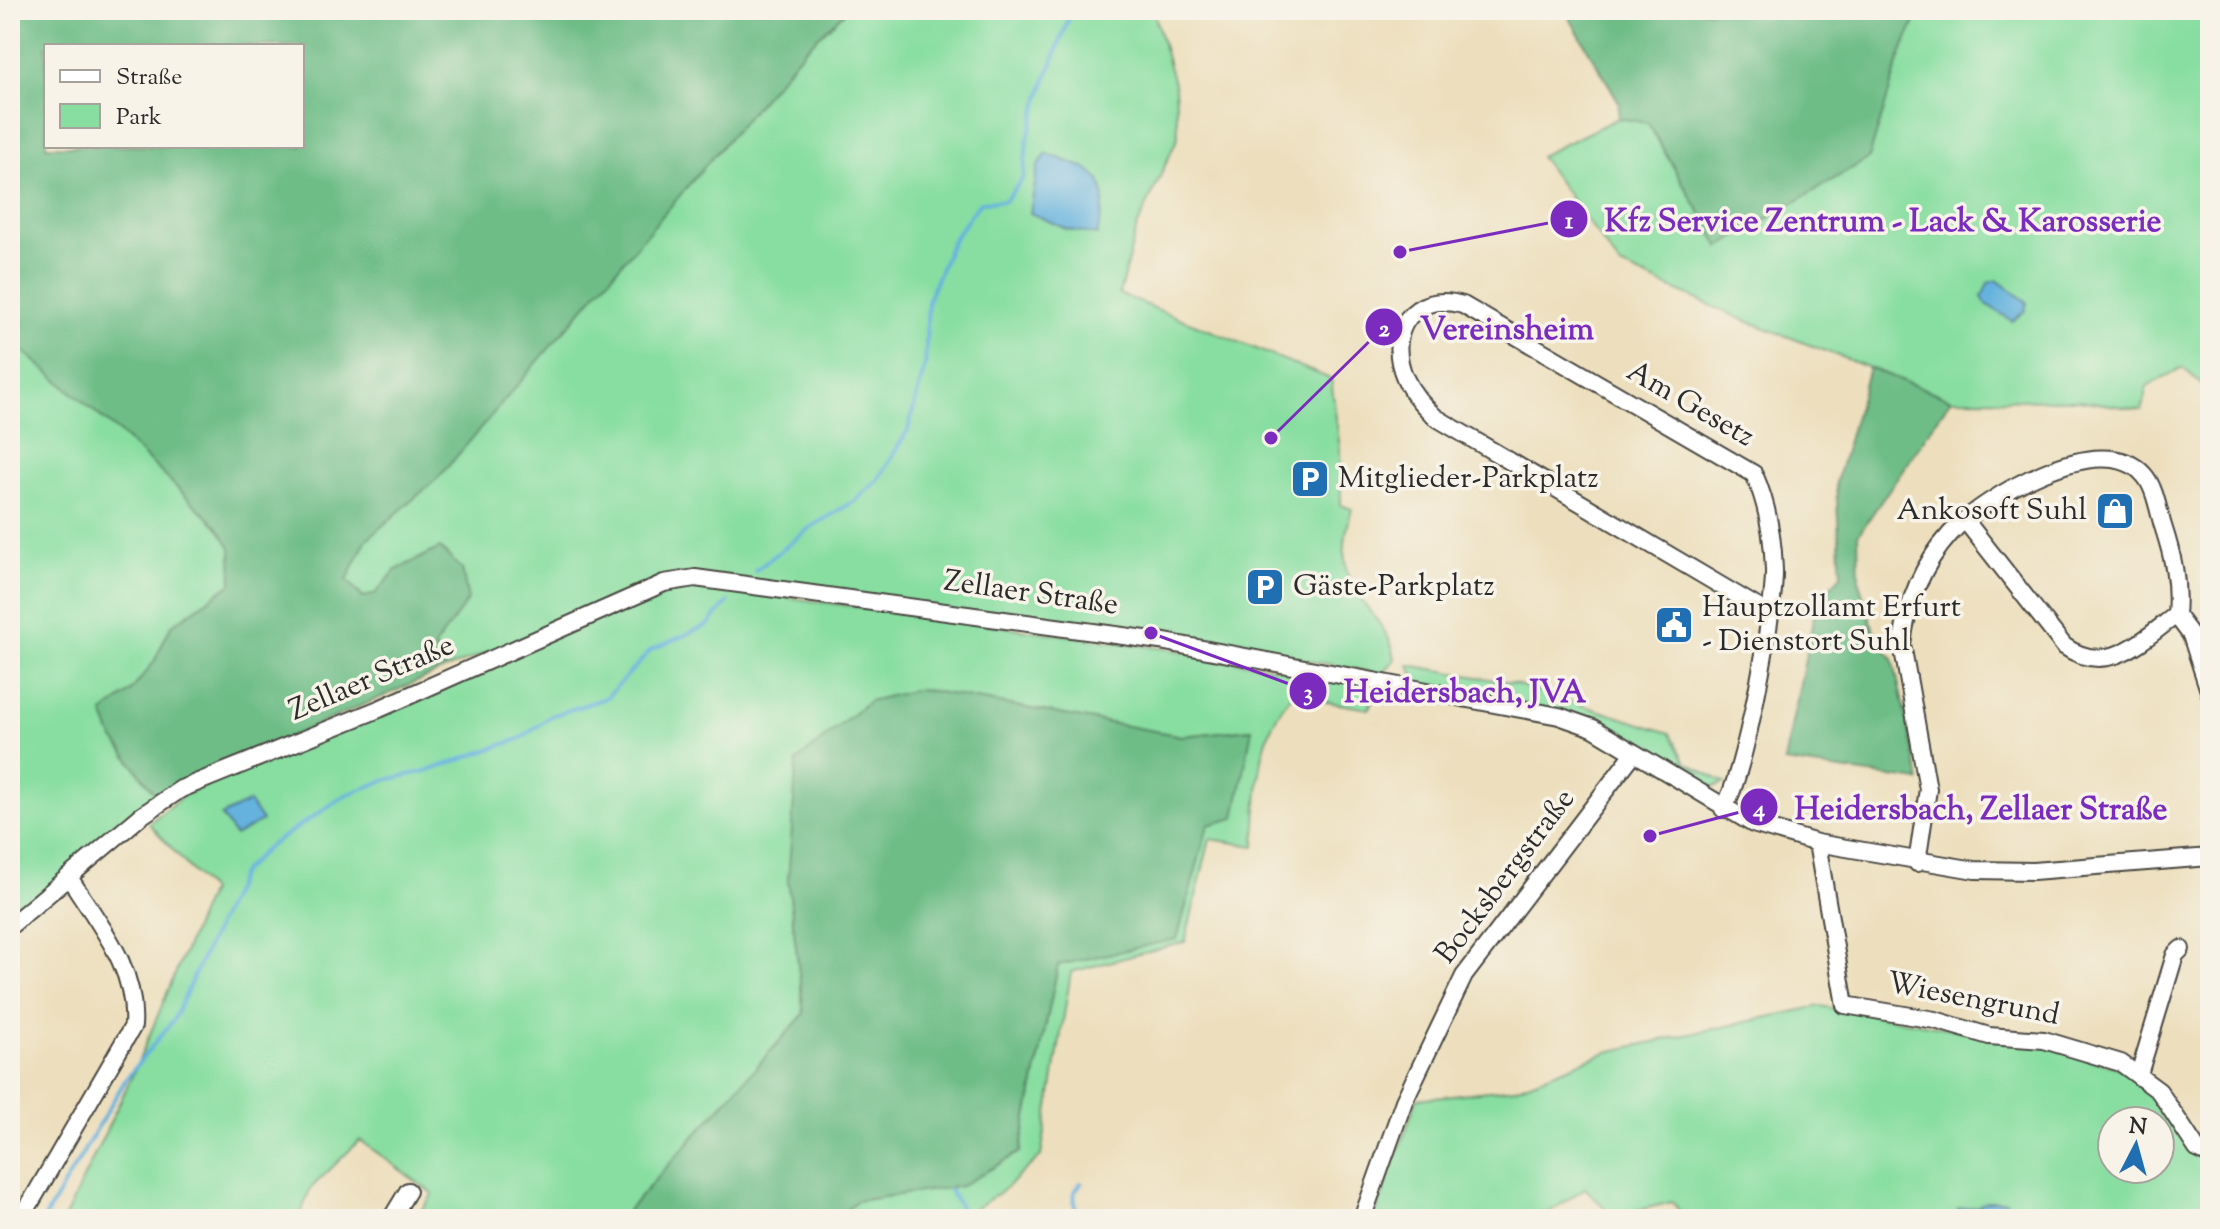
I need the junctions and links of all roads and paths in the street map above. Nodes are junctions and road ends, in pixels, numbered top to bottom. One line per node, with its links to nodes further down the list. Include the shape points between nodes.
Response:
1 (1965, 520): 3 (street, via 2064,646 2081,658 2128,651); 3 (street, via 2051,468 2098,459 2129,465 2148,480 2171,546 2179,587); 9 (street, via 1934,555 1905,620 1904,667 1928,789)
2 (1769, 614): 2 (street, Am Gesetz, via 1775,571 1765,499 1754,474 1463,305 1447,300 1427,303 1408,317 1401,330 1400,365 1418,401 1435,417); 6 (street, Am Gesetz, via 1741,766)
3 (2176, 615): 4 (street, via 2191,635)
4 (2210, 694)
5 (1634, 753): 6 (street, Zellaer Straße); 10 (street, Zellaer Straße, via 1593,728 1559,716 1176,644 695,578 664,583 379,709 181,789); 18 (street, Bocksbergstraße, via 1464,976 1404,1101)
6 (1723, 809): 7 (street, Zellaer Straße)
7 (1817, 843): 9 (street, Zellaer Straße); 13 (street, Wiesengrund, via 1845,1005 1935,1020 1989,1036 2044,1040 2121,1063)
8 (2210, 857): 9 (street, Zellaer Straße, via 2033,871)
9 (1917, 863)
10 (69, 877): 11 (street, Zellaer Straße); 16 (street, via 128,973 135,998 133,1026)
11 (10, 926)
12 (2181, 949): 13 (street)
13 (2139, 1074): 14 (street, Wiesengrund, via 2159,1091 2197,1149)
14 (2210, 1155)
15 (408, 1191): 17 (street)
16 (21, 1219)
17 (391, 1219)
18 (1362, 1219)

